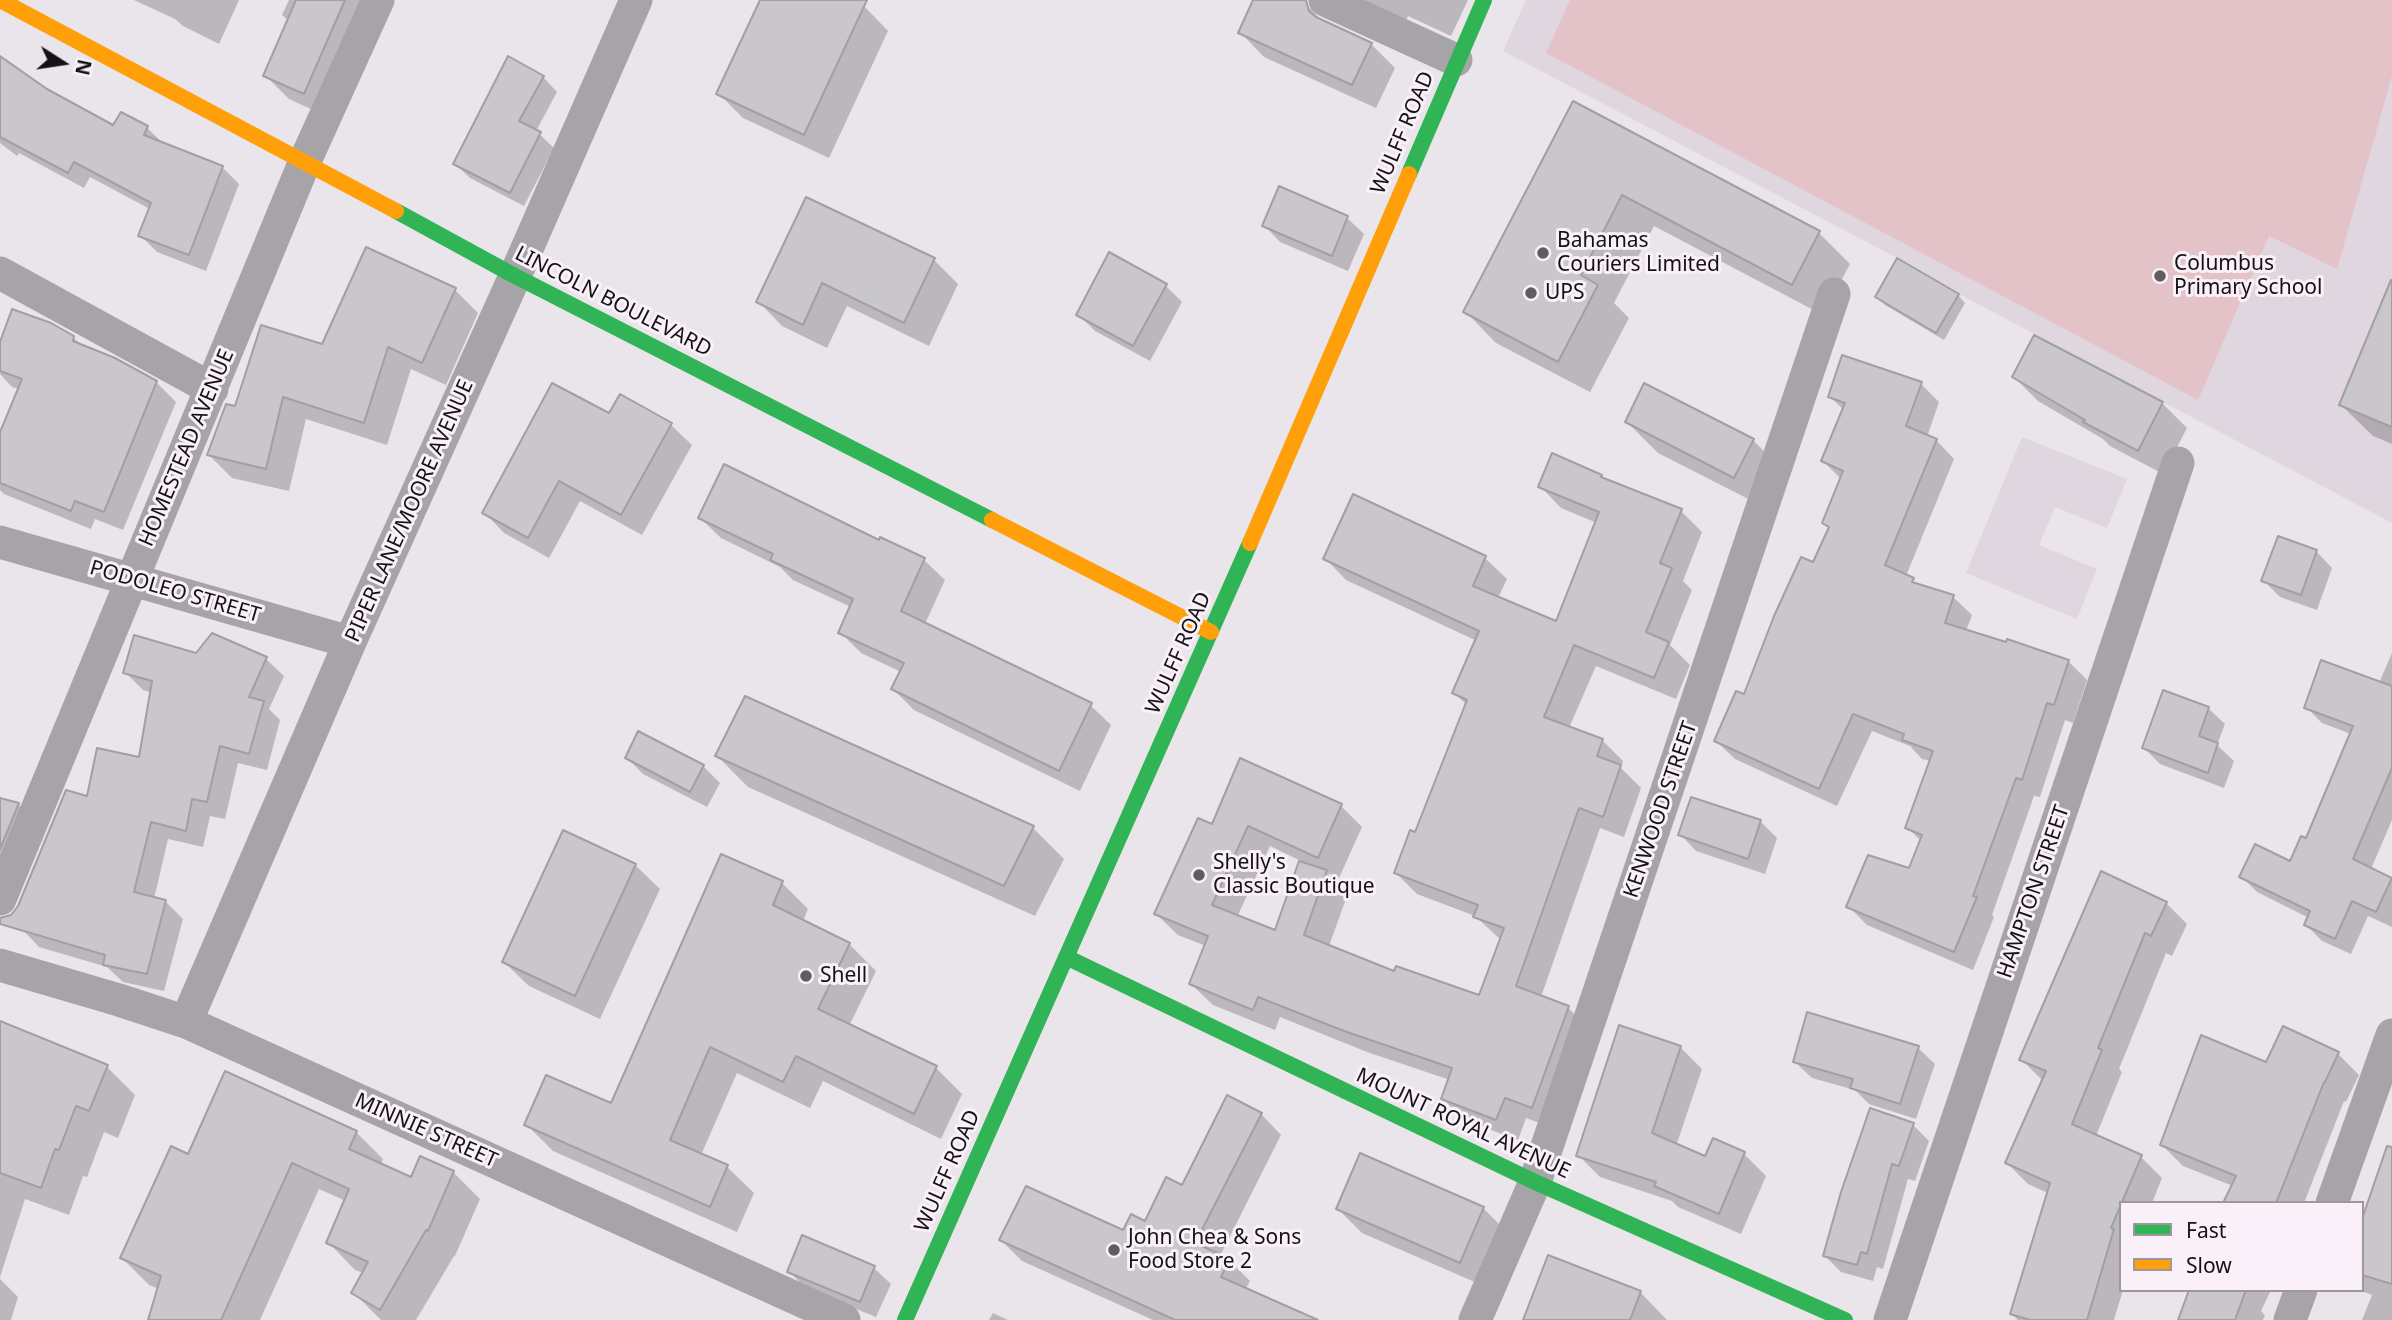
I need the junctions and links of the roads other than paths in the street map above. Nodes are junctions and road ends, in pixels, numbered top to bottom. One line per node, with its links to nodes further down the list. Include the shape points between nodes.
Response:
1 (0, 0): 7 (street, LINCOLN BOULEVARD)
2 (378, 0): 7 (street, HOMESTEAD AVENUE)
3 (636, 0): 9 (street, PIPER LANE/MOORE AVENUE)
4 (1325, 0): 6 (street)
5 (1484, 0): 6 (street, WULFF ROAD)
6 (1456, 60): 15 (street, WULFF ROAD)
7 (305, 162): 9 (street, LINCOLN BOULEVARD); 11 (street, HOMESTEAD AVENUE)
8 (0, 273): 11 (street)
9 (515, 276): 15 (street, LINCOLN BOULEVARD); 16 (street, PIPER LANE/MOORE AVENUE)
10 (1834, 294): 22 (street, KENWOOD STREET)
11 (212, 389): 14 (street, HOMESTEAD AVENUE)
12 (2178, 463): 29 (street, HAMPTON STREET)
13 (0, 542): 14 (street, PODOLEO STREET)
14 (132, 579): 16 (street, PODOLEO STREET); 17 (street, HOMESTEAD AVENUE)
15 (1211, 632): 18 (street, WULFF ROAD)
16 (350, 642): 20 (street, PIPER LANE/MOORE AVENUE)
17 (0, 899)
18 (1066, 957): 22 (street, MOUNT ROYAL AVENUE); 26 (street, WULFF ROAD)
19 (0, 965): 20 (street, MINNIE STREET)
20 (186, 1022): 25 (street, MINNIE STREET)
21 (2392, 1035): 23 (street)
22 (1535, 1182): 27 (street, KENWOOD STREET); 28 (street, MOUNT ROYAL AVENUE)
23 (2333, 1201)
24 (2300, 1292): 30 (street)
25 (844, 1320)
26 (905, 1320)
27 (1475, 1320)
28 (1845, 1320)
29 (1890, 1320)
30 (2290, 1320)

